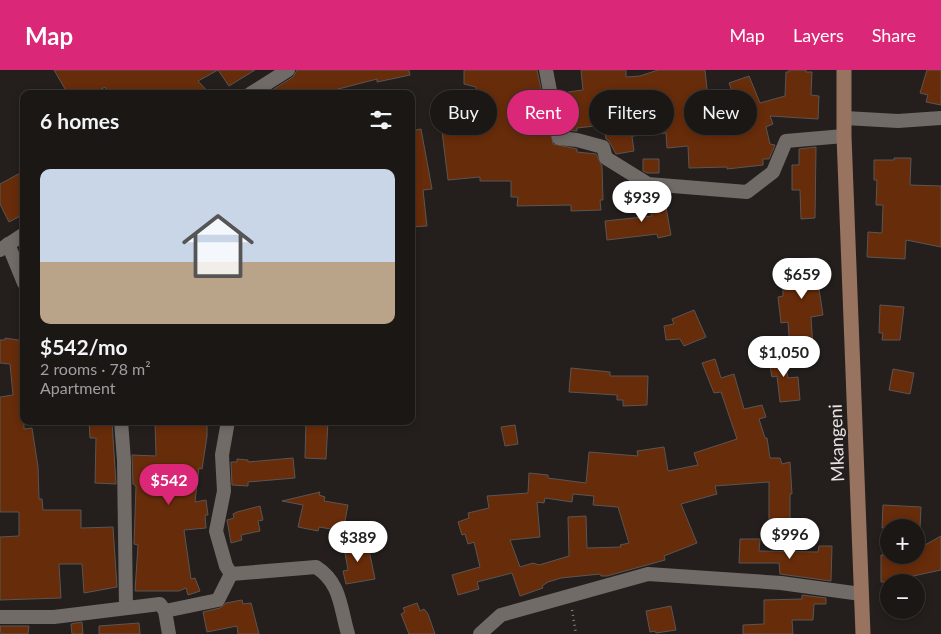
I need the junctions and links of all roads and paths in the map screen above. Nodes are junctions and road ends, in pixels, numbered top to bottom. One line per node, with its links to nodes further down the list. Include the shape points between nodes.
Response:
1 (288, 70): 4 (street)
2 (546, 70): 7 (street, via 559,138 604,147 606,158 648,184 747,192 773,172 786,141)
3 (844, 70): 5 (street, Mkangeni)
4 (256, 90)
5 (845, 118): 6 (street, via 898,121); 7 (street, Mkangeni)
6 (941, 118)
7 (844, 136): 14 (street, Mkangeni)
8 (20, 237): 9 (street)
9 (4, 247): 10 (street)
10 (20, 277)
11 (121, 425): 16 (street)
12 (227, 425): 13 (street, via 222,455 224,491 216,531)
13 (231, 574): 17 (street, via 218,600); 20 (street, via 316,567 325,572 337,588)
14 (861, 594): 15 (street, via 781,583 648,574); 23 (street, Mkangeni)
15 (570, 596): 21 (street, via 501,615); 22 (path)
16 (126, 608): 17 (street, via 160,604); 18 (street, via 54,617)
17 (165, 611): 19 (street)
18 (0, 617)
19 (169, 634)
20 (348, 634)
21 (480, 634)
22 (576, 634)
23 (863, 634)

